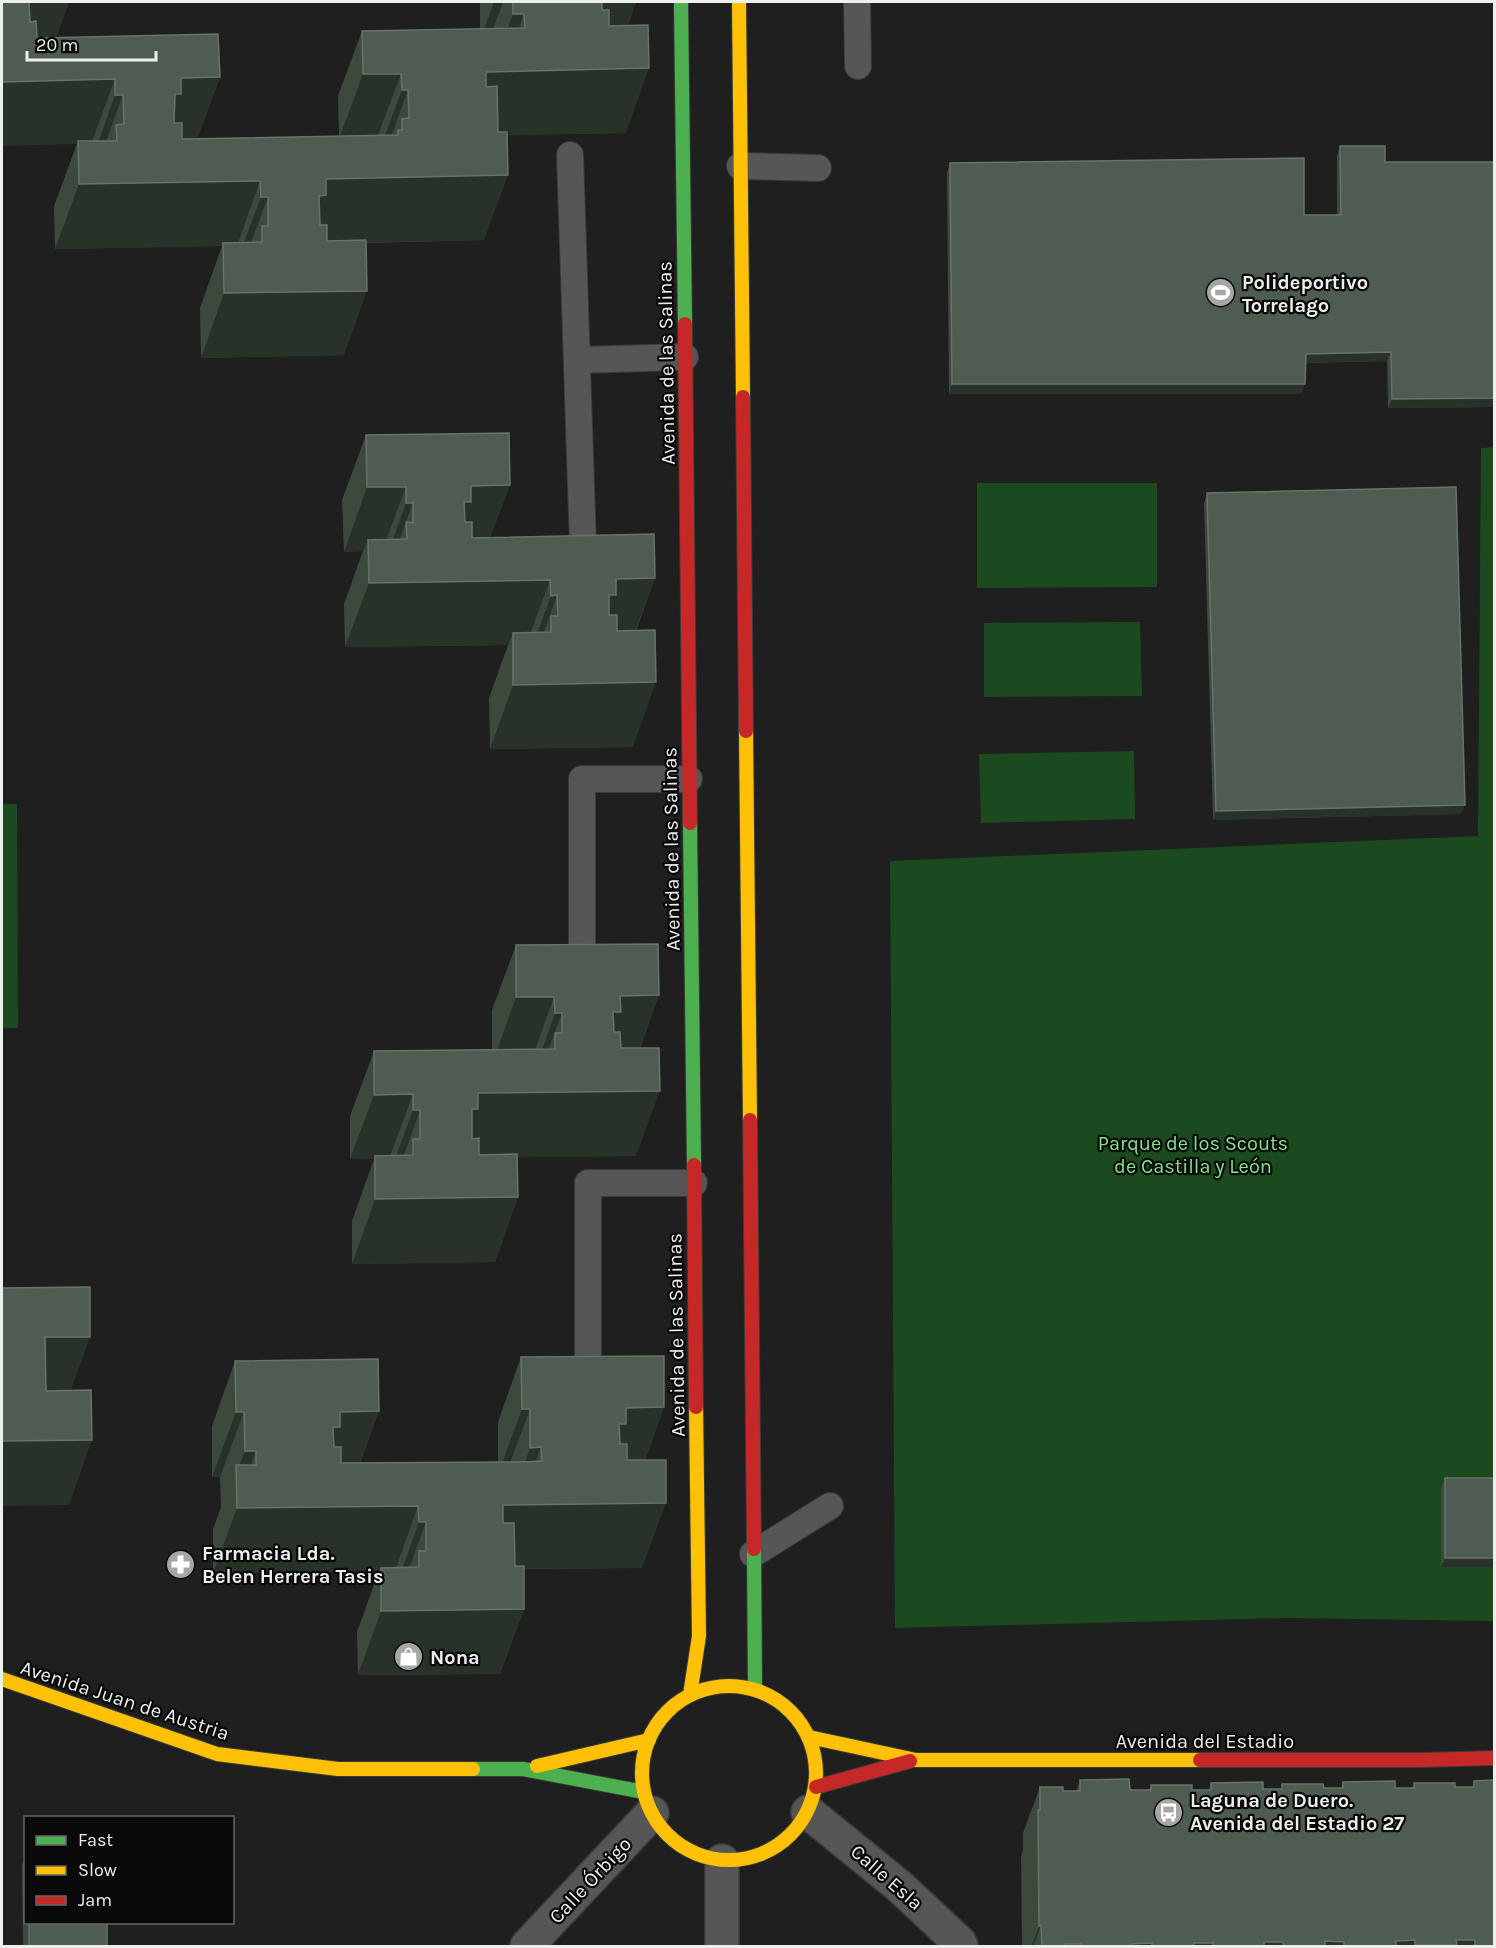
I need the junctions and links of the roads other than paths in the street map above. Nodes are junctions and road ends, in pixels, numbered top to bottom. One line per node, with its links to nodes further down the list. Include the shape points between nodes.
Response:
1 (681, 2): 8 (street, Avenida de las Salinas)
2 (739, 2): 6 (street)
3 (857, 2): 4 (lane)
4 (858, 66)
5 (570, 155): 9 (lane)
6 (740, 166): 7 (lane); 16 (street)
7 (818, 168)
8 (686, 357): 9 (lane); 11 (street, Avenida de las Salinas)
9 (577, 360): 10 (lane)
10 (583, 546)
11 (689, 779): 12 (lane, via 582,779); 13 (street, Avenida de las Salinas)
12 (582, 945)
13 (694, 1183): 14 (lane, via 588,1183); 19 (street, Avenida de las Salinas, via 699,1636)
14 (588, 1372)
15 (830, 1506): 16 (lane)
16 (753, 1554): 18 (street)
17 (2, 1679): 24 (street, Avenida Juan de Austria, via 217,1754 338,1769)
18 (754, 1689): 19 (street, via 711,1688); 20 (street, via 777,1700 795,1716)
19 (690, 1695): 21 (street, via 672,1708)
20 (809, 1737): 23 (street, Avenida del Estadio); 25 (street, via 815,1761)
21 (649, 1740): 24 (street, Avenida Juan de Austria); 26 (street, via 643,1768)
22 (1494, 1758): 23 (street, Avenida del Estadio)
23 (916, 1760): 25 (street, Avenida del Estadio)
24 (523, 1769): 26 (street, Avenida Juan de Austria)
25 (812, 1799): 27 (street, via 793,1833 773,1849 748,1859); 30 (street, Calle Esla)
26 (648, 1802): 27 (street, via 664,1832 681,1846); 28 (street, Calle Órbigo)
27 (722, 1861): 29 (street)
28 (528, 1947)
29 (722, 1947)
30 (961, 1947)

